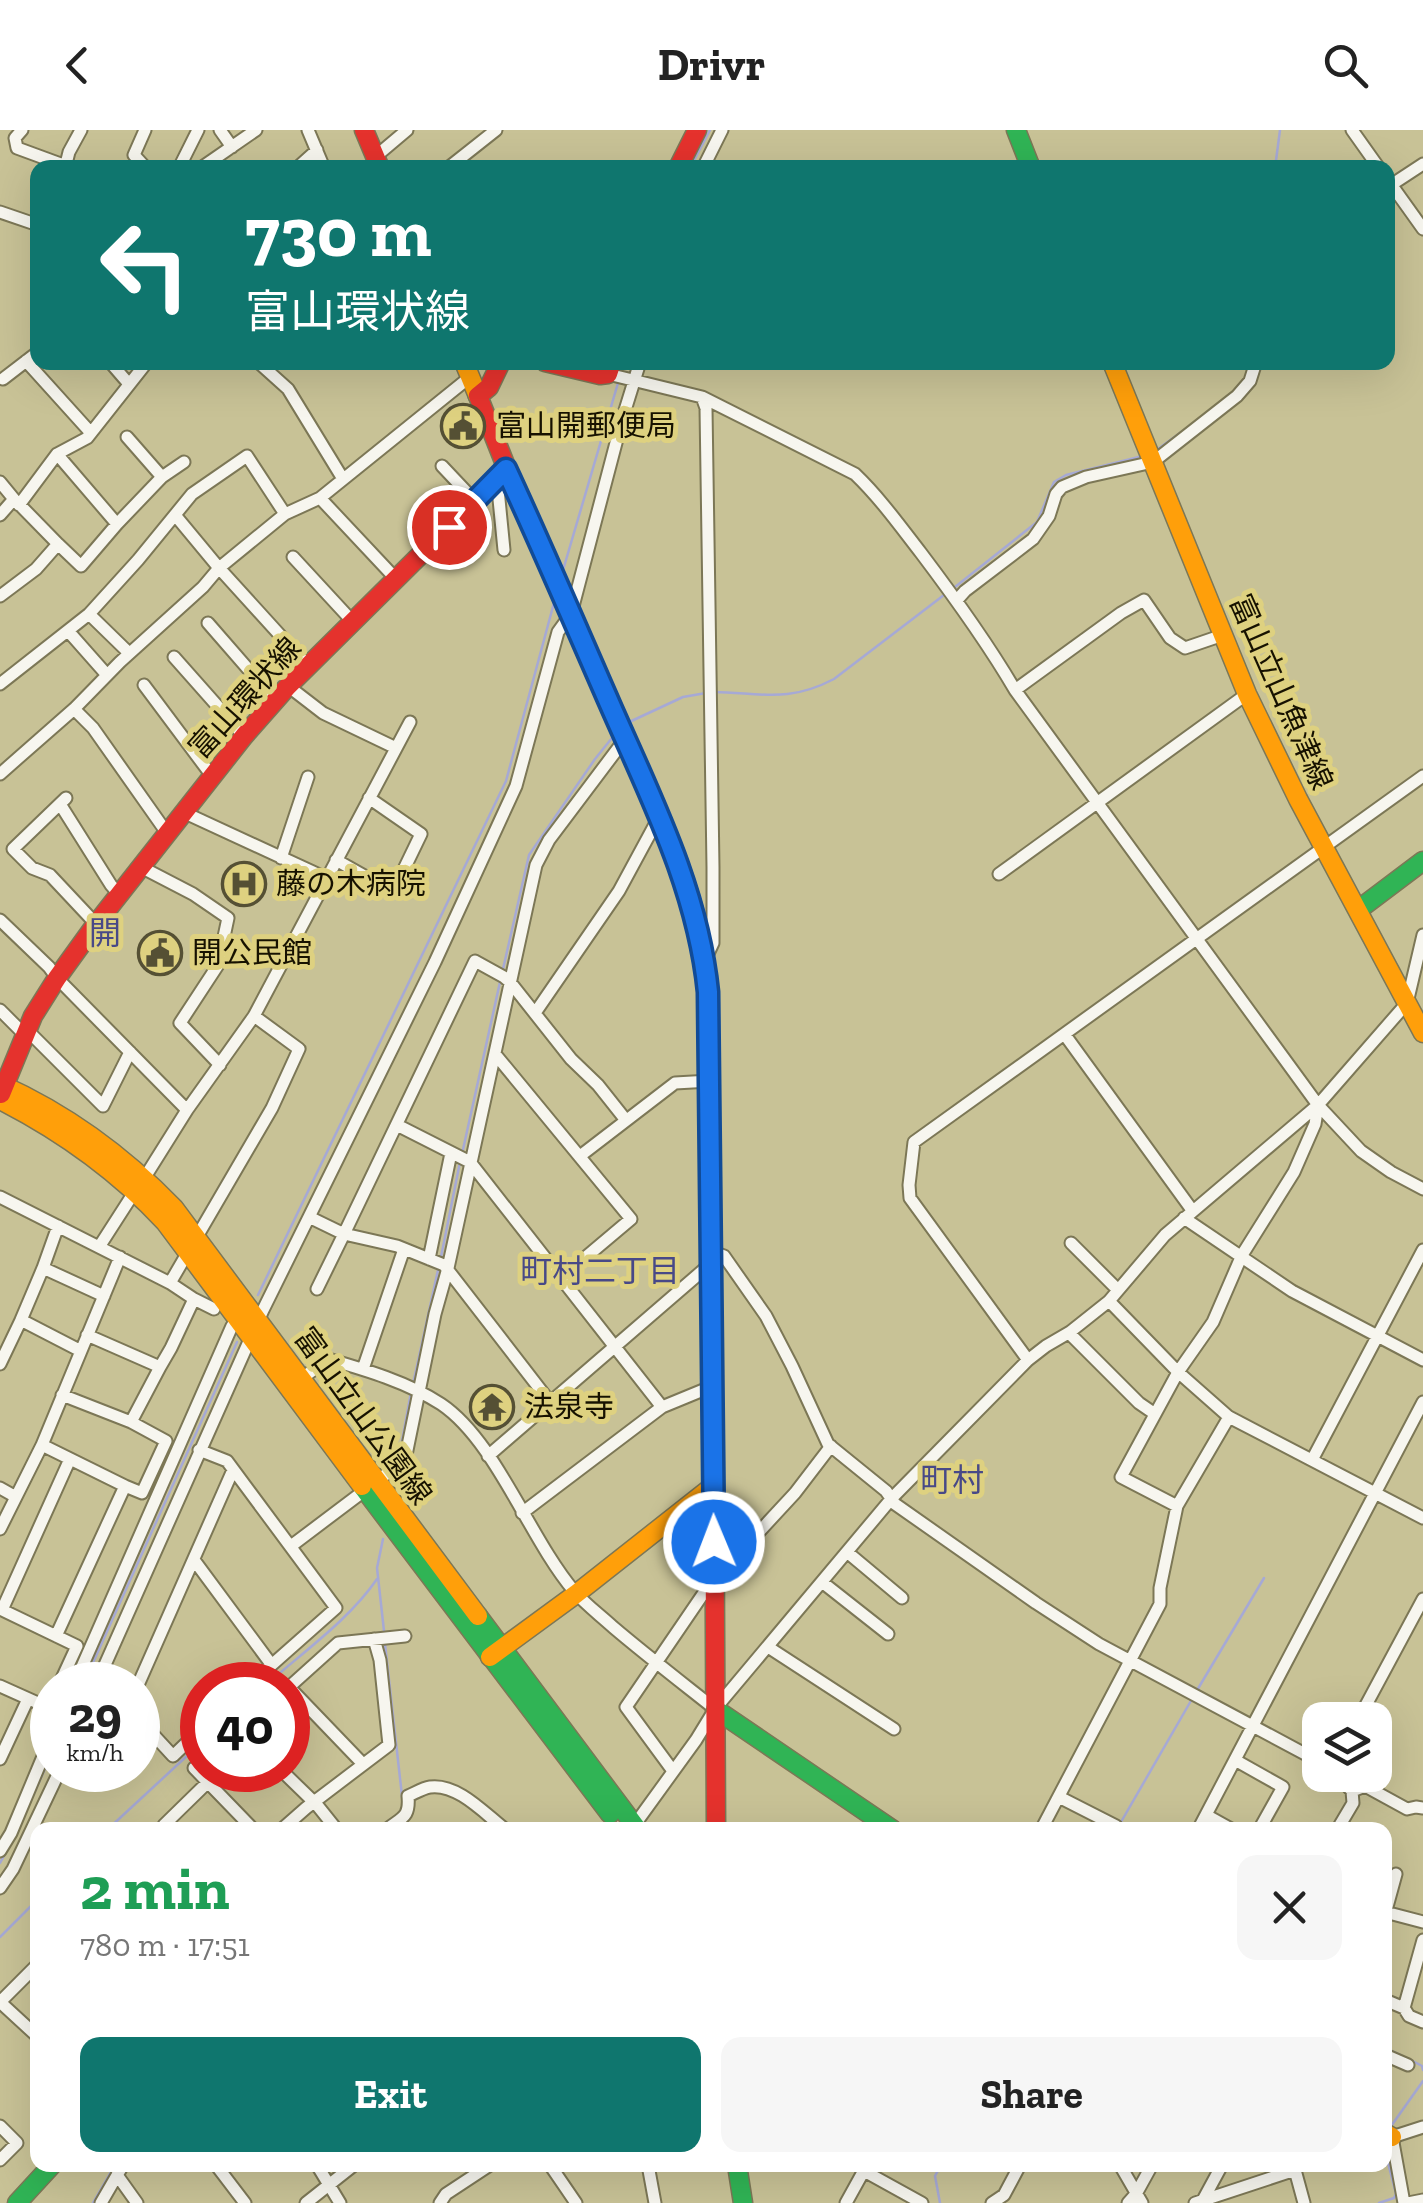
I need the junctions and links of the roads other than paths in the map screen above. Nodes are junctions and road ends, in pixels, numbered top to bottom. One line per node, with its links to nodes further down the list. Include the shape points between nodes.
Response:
1 (22, 130): 17 (street, via 16,148)
2 (81, 130): 18 (street)
3 (145, 130): 19 (street, via 134,155)
4 (198, 130): 20 (street)
5 (220, 130): 15 (street)
6 (256, 130): 15 (street)
7 (308, 130): 16 (street)
8 (364, 130): 24 (main road)
9 (407, 130): 25 (street)
10 (496, 130): 26 (street)
11 (697, 130): 27 (main road)
12 (722, 130): 28 (street)
13 (1016, 130): 29 (main road)
14 (1352, 130): 30 (street)
15 (232, 147): 21 (street)
16 (317, 150): 22 (street); 23 (street)
17 (48, 160)
18 (68, 160)
19 (139, 160)
20 (183, 160)
21 (213, 160)
22 (305, 160)
23 (321, 160)
24 (376, 160)
25 (381, 160)
26 (469, 160)
27 (682, 160)
28 (707, 160)
29 (1029, 160)
30 (1373, 160)
31 (1423, 164): 32 (street)
32 (1395, 179)
33 (1395, 192): 36 (street)
34 (0, 212): 35 (street)
35 (30, 222)
36 (1423, 229)
37 (30, 358): 38 (street)
38 (26, 361): 39 (street); 51 (street)
39 (30, 365)
40 (34, 370): 56 (street)
41 (117, 370): 53 (street)
42 (141, 370): 53 (street)
43 (267, 370): 64 (street, via 288,390)
44 (467, 370): 54 (main road); 64 (street)
45 (497, 370): 54 (main road)
46 (582, 370): 47 (main road)
47 (611, 370): 52 (street)
48 (637, 370): 52 (street)
49 (1115, 370): 60 (main road, 富山立山魚津線)
50 (1253, 370): 60 (street, via 1237,396)
51 (4, 380)
52 (633, 380): 55 (street); 81 (street)
53 (130, 384): 56 (street)
54 (478, 396): 62 (main road)
55 (702, 396): 79 (street, via 856,474); 122 (street, via 713,867 713,943)
56 (91, 433): 58 (street)
57 (127, 436): 63 (street)
58 (57, 454): 68 (street); 72 (street)
59 (184, 462): 63 (street)
60 (1153, 462): 79 (street, via 1062,487 1032,539); 85 (main road, 富山立山魚津線)
61 (442, 466): 67 (street)
62 (502, 474): 67 (main road, 富山環状線); 74 (street); 81 (main road)
63 (162, 477): 72 (street)
64 (344, 479): 66 (street)
65 (0, 482): 68 (street)
66 (320, 498): 69 (street); 77 (street)
67 (475, 501): 77 (main road, 富山環状線)
68 (17, 502): 71 (street); 73 (street)
69 (286, 514): 70 (street, via 247,456 192,494); 76 (street)
70 (175, 515): 76 (street); 80 (street)
71 (0, 516)
72 (117, 524): 73 (street, via 81,566)
73 (58, 544): 78 (street)
74 (504, 550)
75 (293, 557): 82 (street)
76 (219, 568): 86 (street); 88 (street)
77 (396, 579): 82 (main road, 富山環状線)
78 (0, 596)
79 (957, 600): 92 (street)
80 (89, 614): 84 (street); 86 (street)
81 (571, 614): 98 (main road); 148 (street, via 558,632 516,786)
82 (353, 622): 88 (main road, 富山環状線)
83 (208, 623): 93 (street)
84 (69, 632): 89 (street); 90 (street)
85 (1223, 635): 92 (street, via 1185,648 1144,600); 94 (main road, 富山立山魚津線)
86 (129, 653): 89 (street)
87 (174, 657): 97 (street)
88 (308, 666): 93 (main road, 富山環状線)
89 (107, 675): 95 (street)
90 (0, 684)
91 (144, 685): 101 (street)
92 (1015, 690): 105 (street)
93 (281, 693): 97 (main road, 富山環状線); 99 (street)
94 (1248, 694): 105 (street); 109 (main road, 富山立山魚津線)
95 (74, 709): 100 (street); 108 (street)
96 (410, 722): 99 (street)
97 (244, 736): 101 (main road, 富山環状線)
98 (626, 739): 107 (main road); 124 (street, via 536,865)
99 (396, 748): 104 (street)
100 (0, 774)
101 (212, 776): 106 (main road, 富山環状線)
102 (308, 776): 110 (street)
103 (1423, 776): 109 (street)
104 (369, 798): 111 (street); 111 (street, via 421,834 394,892)
105 (1097, 804): 114 (street); 121 (street)
106 (184, 812): 108 (main road, 富山環状線); 110 (street)
107 (660, 818): 122 (main road); 126 (street)
108 (167, 832): 113 (main road, 富山環状線)
109 (1324, 846): 117 (main road, 富山立山魚津線); 121 (street)
110 (281, 858): 115 (street)
111 (336, 860): 115 (street)
112 (1423, 862): 117 (main road)
113 (141, 866): 116 (main road, 富山環状線); 134 (street, via 228,918 218,965 180,1023)
114 (999, 874)
115 (326, 878): 128 (street)
116 (119, 894): 119 (main road, 富山環状線); 119 (street, via 63,801 14,849 32,868 50,874)
117 (1358, 910): 127 (main road, 富山立山魚津線)
118 (0, 920): 123 (street)
119 (96, 924): 123 (main road, 富山環状線)
120 (1423, 935): 127 (street)
121 (1196, 940): 131 (street); 137 (street)
122 (705, 960): 135 (main road)
123 (57, 978): 129 (main road, 富山環状線); 132 (street)
124 (510, 982): 126 (street); 133 (street); 140 (street, via 475,962)
125 (0, 1010): 129 (street)
126 (535, 1012): 139 (street)
127 (1415, 1012): 130 (main road, 富山立山魚津線); 137 (street)
128 (254, 1016): 134 (street); 152 (street, via 299,1049)
129 (26, 1032): 132 (street, via 103,1106); 136 (main road, 富山環状線)
130 (1423, 1034)
131 (1065, 1035): 147 (street); 177 (street, via 914,1142 909,1185 910,1198)
132 (130, 1052): 138 (street)
133 (495, 1054): 142 (street); 143 (street)
134 (220, 1064): 138 (street)
135 (710, 1081): 139 (street, via 676,1083); 159 (main road)
136 (1, 1091): 144 (main road, 富山立山公園線, via 44,1105 88,1131)
137 (1318, 1104): 145 (street, via 1361,1151); 147 (street); 156 (street, via 1294,1172)
138 (187, 1110): 144 (street)
139 (625, 1120): 142 (street)
140 (397, 1125): 141 (street); 150 (street)
141 (451, 1153): 143 (street); 158 (street)
142 (580, 1156): 162 (street, via 631,1218)
143 (470, 1162): 161 (street); 162 (street)
144 (140, 1184): 152 (main road, 富山立山公園線, via 174,1208); 153 (street)
145 (1423, 1189)
146 (0, 1197): 149 (street)
147 (1188, 1214): 156 (street); 166 (street)
148 (309, 1217): 150 (street); 171 (street)
149 (58, 1226): 153 (street); 160 (street)
150 (344, 1234): 154 (street); 164 (street)
151 (1071, 1243): 166 (street)
152 (193, 1245): 163 (street); 171 (main road, 富山立山公園線)
153 (99, 1247): 157 (street)
154 (404, 1249): 158 (street); 181 (street)
155 (1423, 1250): 174 (street)
156 (1242, 1255): 174 (street, via 1292,1291); 182 (street, via 1213,1322)
157 (120, 1257): 163 (street); 165 (street)
158 (429, 1259): 161 (street)
159 (713, 1259): 175 (street); 184 (main road); 195 (street, via 724,1256 766,1316)
160 (43, 1268): 165 (street); 169 (street)
161 (448, 1268): 185 (street); 187 (street)
162 (561, 1278): 175 (street)
163 (170, 1283): 167 (street)
164 (317, 1289)
165 (104, 1296): 173 (street)
166 (1114, 1296): 172 (street); 182 (street)
167 (194, 1299): 168 (street); 180 (street)
168 (214, 1308)
169 (21, 1320): 176 (street); 179 (street)
170 (232, 1326): 229 (street)
171 (256, 1329): 183 (main road, 富山立山公園線); 196 (street)
172 (1068, 1333): 177 (street); 190 (street)
173 (87, 1336): 176 (street); 180 (street)
174 (1378, 1336): 178 (street); 199 (street)
175 (614, 1346): 187 (street); 189 (street)
176 (81, 1350): 186 (street)
177 (1028, 1360): 207 (street)
178 (1423, 1360)
179 (0, 1364)
180 (160, 1367): 192 (street)
181 (363, 1370): 183 (street, via 328,1359); 185 (street)
182 (1178, 1372): 190 (street); 191 (street)
183 (295, 1383): 202 (main road, 富山立山公園線)
184 (713, 1386): 189 (street); 203 (main road)
185 (420, 1393): 197 (street, via 462,1422); 202 (street, via 405,1460)
186 (62, 1395): 192 (street); 194 (street)
187 (550, 1402): 197 (street)
188 (1423, 1402): 193 (street)
189 (662, 1408): 209 (street)
190 (1155, 1414): 208 (street, via 1121,1478)
191 (1228, 1417): 199 (street); 208 (street)
192 (130, 1422): 201 (street, via 166,1441 142,1493)
193 (1418, 1425): 205 (street)
194 (42, 1445): 198 (street); 206 (street)
195 (831, 1446): 207 (street); 215 (street, via 796,1493)
196 (199, 1450): 200 (street, via 228,1461); 230 (street)
197 (488, 1456): 209 (street)
198 (70, 1459): 201 (street); 220 (street)
199 (1312, 1460): 205 (street)
200 (233, 1470): 212 (street); 214 (street)
201 (125, 1486): 222 (street)
202 (371, 1486): 212 (street); 226 (main road, 富山立山公園線)
203 (712, 1486): 215 (main road); 217 (main road)
204 (0, 1488): 206 (street)
205 (1376, 1494): 210 (street); 241 (street)
206 (16, 1497): 211 (street)
207 (892, 1498): 213 (street); 227 (street, via 1036,1603)
208 (1176, 1506): 227 (street, via 1160,1604)
209 (522, 1513): 217 (street)
210 (1423, 1518)
211 (0, 1529)
212 (290, 1546): 233 (street, via 336,1608)
213 (847, 1552): 216 (street); 218 (street)
214 (194, 1560): 231 (street); 232 (street)
215 (714, 1574): 234 (street); 239 (main road)
216 (822, 1582): 221 (street); 225 (street)
217 (576, 1594): 226 (main road); 234 (street)
218 (902, 1598)
219 (1423, 1599): 238 (street)
220 (1, 1610): 222 (street)
221 (888, 1634)
222 (56, 1636): 228 (street, via 77,1646)
223 (405, 1636): 224 (street)
224 (374, 1640): 235 (street, via 338,1643); 248 (street, via 388,1745)
225 (768, 1646): 239 (street); 242 (street)
226 (495, 1653): 270 (main road, 富山立山公園線)
227 (1131, 1661): 241 (street); 257 (street)
228 (70, 1662)
229 (84, 1662)
230 (106, 1662)
231 (148, 1662)
232 (270, 1662)
233 (274, 1662)
234 (656, 1662): 239 (street); 249 (street, via 626,1707)
235 (310, 1668)
236 (0, 1686): 237 (street)
237 (28, 1699): 246 (street)
238 (1368, 1702)
239 (715, 1709): 249 (street); 272 (main road); 273 (main road)
240 (310, 1710): 248 (street)
241 (1253, 1726): 245 (street); 247 (street)
242 (894, 1729)
243 (160, 1742): 244 (street, via 173,1756)
244 (180, 1749)
245 (1302, 1752)
246 (0, 1758)
247 (1235, 1760): 260 (street); 278 (street, via 1283,1787)
248 (363, 1764): 258 (street)
249 (672, 1771): 271 (street)
250 (30, 1788): 281 (street)
251 (50, 1792): 262 (street)
252 (198, 1792): 263 (street)
253 (218, 1792): 264 (street)
254 (303, 1792): 258 (street)
255 (1352, 1792): 279 (street)
256 (1376, 1792): 259 (street, via 1406,1809)
257 (1059, 1797): 274 (street); 275 (street)
258 (313, 1802): 265 (street); 266 (street)
259 (1423, 1808)
260 (1206, 1815): 276 (street); 277 (street)
261 (404, 1818): 267 (street); 268 (street); 269 (street, via 408,1796 428,1786 457,1792)
262 (35, 1822)
263 (167, 1822)
264 (246, 1822)
265 (289, 1822)
266 (330, 1822)
267 (398, 1822)
268 (408, 1822)
269 (496, 1822)
270 (626, 1822)
271 (636, 1822)
272 (716, 1822)
273 (878, 1822)
274 (1045, 1822)
275 (1108, 1822)
276 (1202, 1822)
277 (1219, 1822)
278 (1263, 1822)
279 (1341, 1822)
280 (30, 1833): 283 (street)
281 (0, 1851)
282 (1396, 1874): 284 (street)
283 (0, 1888)
284 (1392, 1888)
285 (1392, 1915): 286 (street)
286 (1423, 1922)
287 (1423, 1940): 289 (street)
288 (30, 1972): 290 (street)
289 (1417, 1982): 292 (street)
290 (0, 2002): 294 (street)
291 (1392, 2003): 292 (street)
292 (1404, 2008): 293 (street)
293 (1423, 2022)
294 (30, 2030)
295 (1392, 2058): 296 (street)
296 (1408, 2064)
297 (0, 2126): 301 (street, via 17,2142)
298 (1423, 2127): 299 (street)
299 (1392, 2134)
300 (1392, 2150): 338 (street)
301 (0, 2160)
302 (47, 2172): 321 (main road)
303 (119, 2172): 326 (street)
304 (121, 2172): 327 (street)
305 (221, 2172): 328 (street)
306 (321, 2172): 320 (street)
307 (344, 2172): 320 (street)
308 (479, 2172): 331 (street)
309 (555, 2172): 332 (street)
310 (649, 2172): 333 (street)
311 (738, 2172): 322 (main road)
312 (863, 2172): 334 (street)
313 (872, 2172): 335 (street)
314 (1016, 2172): 336 (street)
315 (1123, 2172): 323 (street)
316 (1149, 2172): 323 (street)
317 (1218, 2172): 325 (street)
318 (1282, 2172): 325 (street)
319 (1297, 2172): 337 (street)
320 (328, 2184): 329 (street); 330 (street)
321 (27, 2199)
322 (740, 2200)
323 (1135, 2200)
324 (1423, 2200): 338 (street)
325 (1199, 2202)
326 (101, 2203)
327 (138, 2203)
328 (244, 2203)
329 (306, 2203)
330 (340, 2203)
331 (440, 2203)
332 (576, 2203)
333 (655, 2203)
334 (846, 2203)
335 (922, 2203)
336 (992, 2203)
337 (1304, 2203)
338 (1406, 2203)

